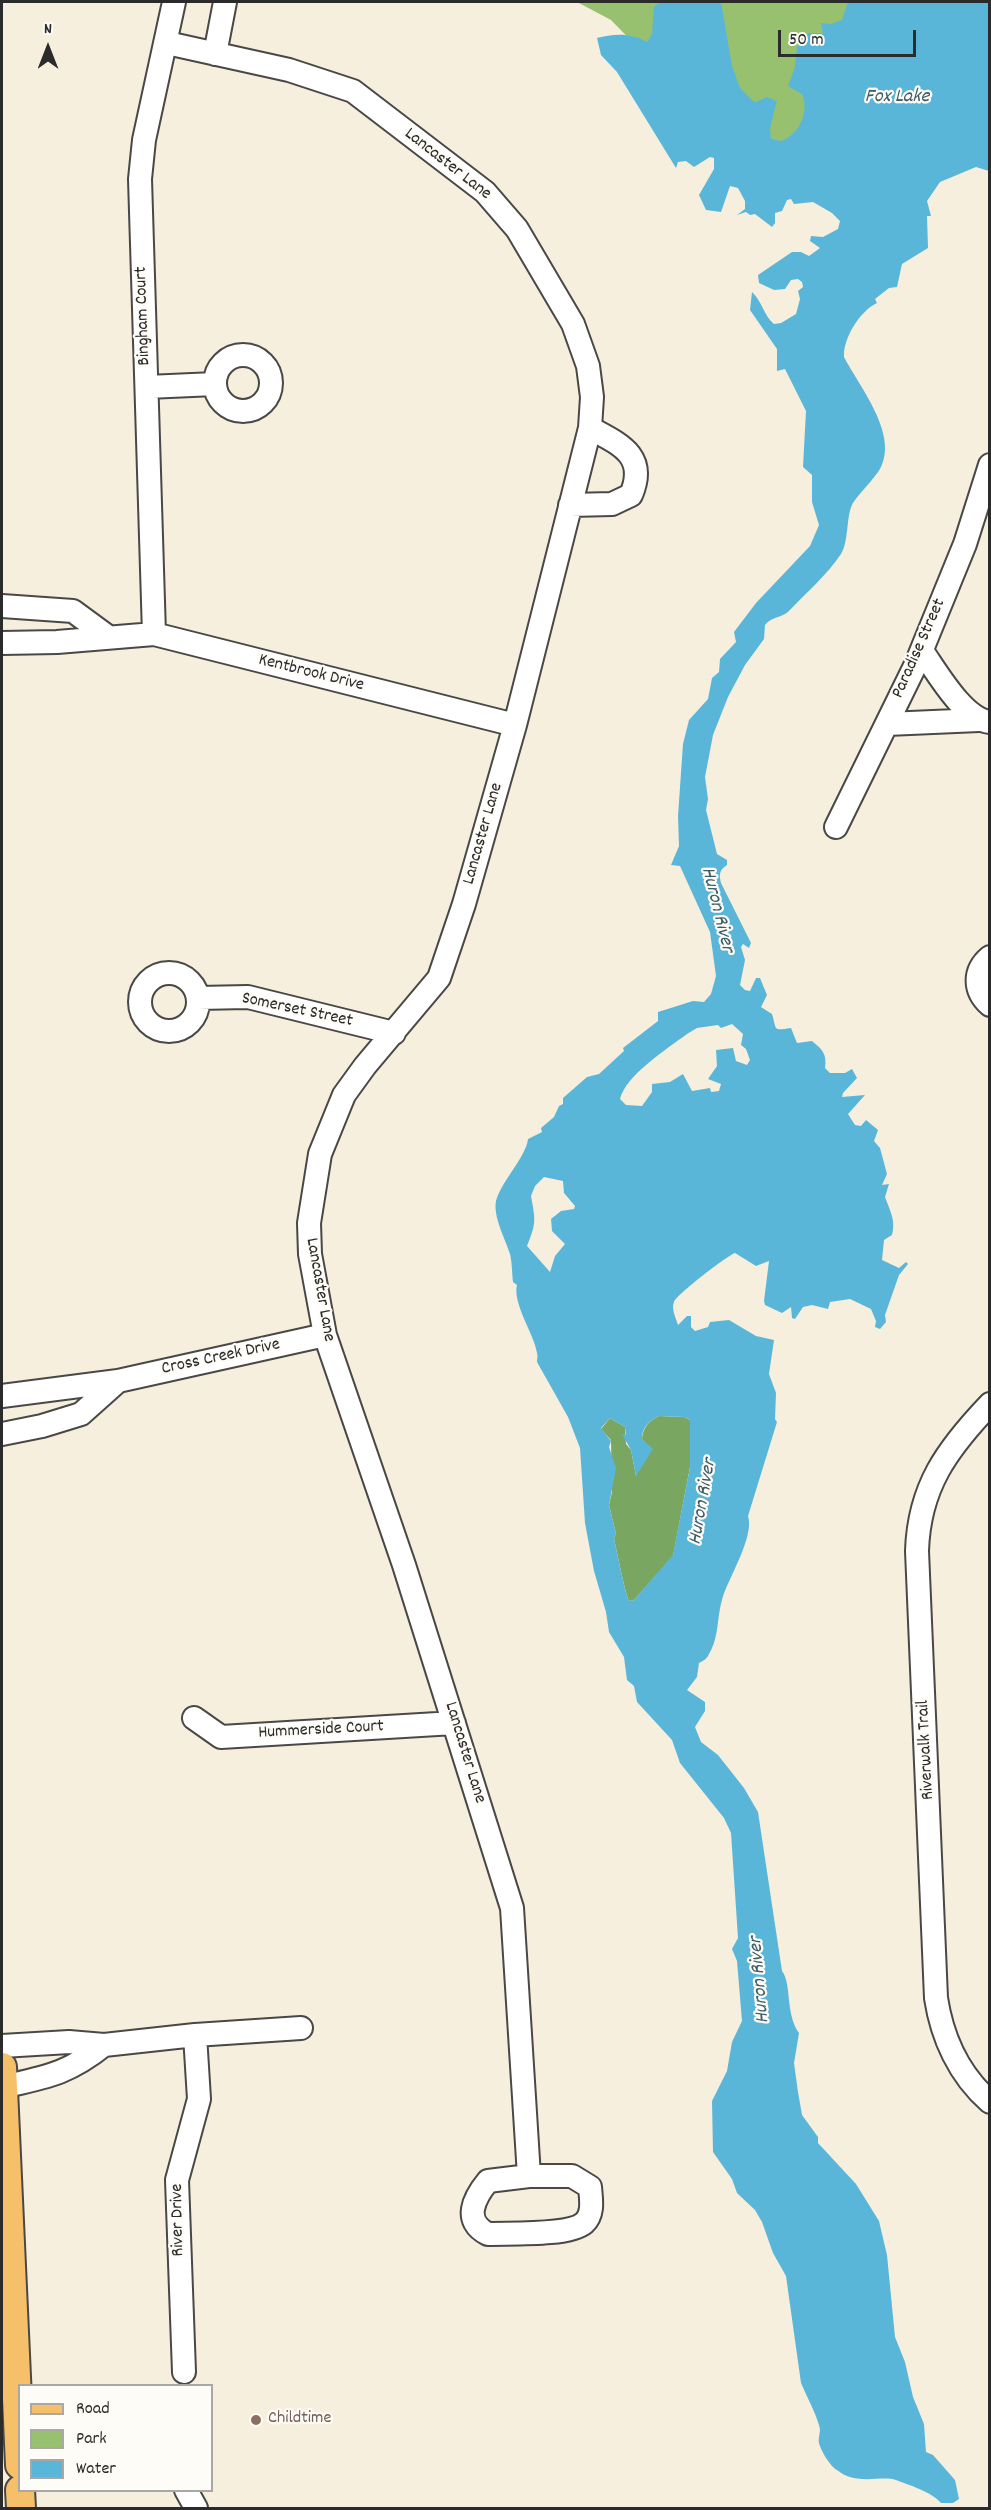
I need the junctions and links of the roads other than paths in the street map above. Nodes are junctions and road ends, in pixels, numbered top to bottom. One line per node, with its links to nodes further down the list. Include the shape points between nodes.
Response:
1 (174, 2): 3 (street, Bingham Court)
2 (225, 2): 4 (street)
3 (167, 43): 4 (street, Lancaster Lane); 6 (street, Bingham Court, via 144,140 140,179)
4 (215, 54): 7 (street, Lancaster Lane, via 289,70 353,91 485,192 517,229 573,324 588,366)
5 (215, 384): 6 (street)
6 (147, 387): 11 (street, Bingham Court)
7 (590, 428): 9 (street, Lancaster Lane); 9 (street, via 632,456 636,484 632,495 612,504)
8 (990, 465): 14 (street, Paradise Street, via 965,544)
9 (570, 505): 17 (street, Lancaster Lane)
10 (2, 606): 12 (street, via 73,611)
11 (154, 634): 12 (street, Kentbrook Drive); 17 (street, Kentbrook Drive)
12 (107, 636): 13 (street, Kentbrook Drive)
13 (2, 643)
14 (922, 651): 15 (street, via 953,695); 16 (street, Paradise Street)
15 (984, 721): 16 (street)
16 (887, 724): 18 (street, Paradise Street)
17 (515, 725): 22 (street, Lancaster Lane, via 465,904 439,978)
18 (836, 827)
19 (990, 957): 21 (street, via 979,970 977,980 978,990)
20 (198, 998): 22 (street, Somerset Street, via 248,997)
21 (990, 1005)
22 (394, 1033): 23 (street, Lancaster Lane, via 344,1095 320,1154 309,1223 310,1254)
23 (325, 1335): 24 (street, Cross Creek Drive); 29 (street, Lancaster Lane)
24 (118, 1381): 25 (street, Cross Creek Drive); 27 (street, Cross Creek Drive, via 81,1414)
25 (2, 1396)
26 (990, 1404): 35 (street, Riverwalk Trail, via 960,1435 936,1470 925,1501 917,1551 936,1998 948,2045)
27 (2, 1434)
28 (194, 1718): 29 (street, Hummerside Court, via 221,1737)
29 (454, 1723): 36 (street, Lancaster Lane, via 512,1908)
30 (301, 2028): 31 (street)
31 (195, 2035): 32 (street); 37 (street, River Drive, via 199,2099 177,2180)
32 (104, 2045): 33 (street, via 69,2042); 34 (street, via 81,2064 50,2076)
33 (2, 2046)
34 (2, 2077): 38 (main road)
35 (990, 2102)
36 (529, 2176): 36 (street, via 488,2181 475,2196 473,2217 479,2229 488,2234 573,2229 586,2222 592,2209 590,2187 573,2176)
37 (184, 2372)
38 (18, 2396)
39 (20, 2492): 41 (main road)
40 (187, 2492): 42 (street)
41 (21, 2508)
42 (196, 2508)

